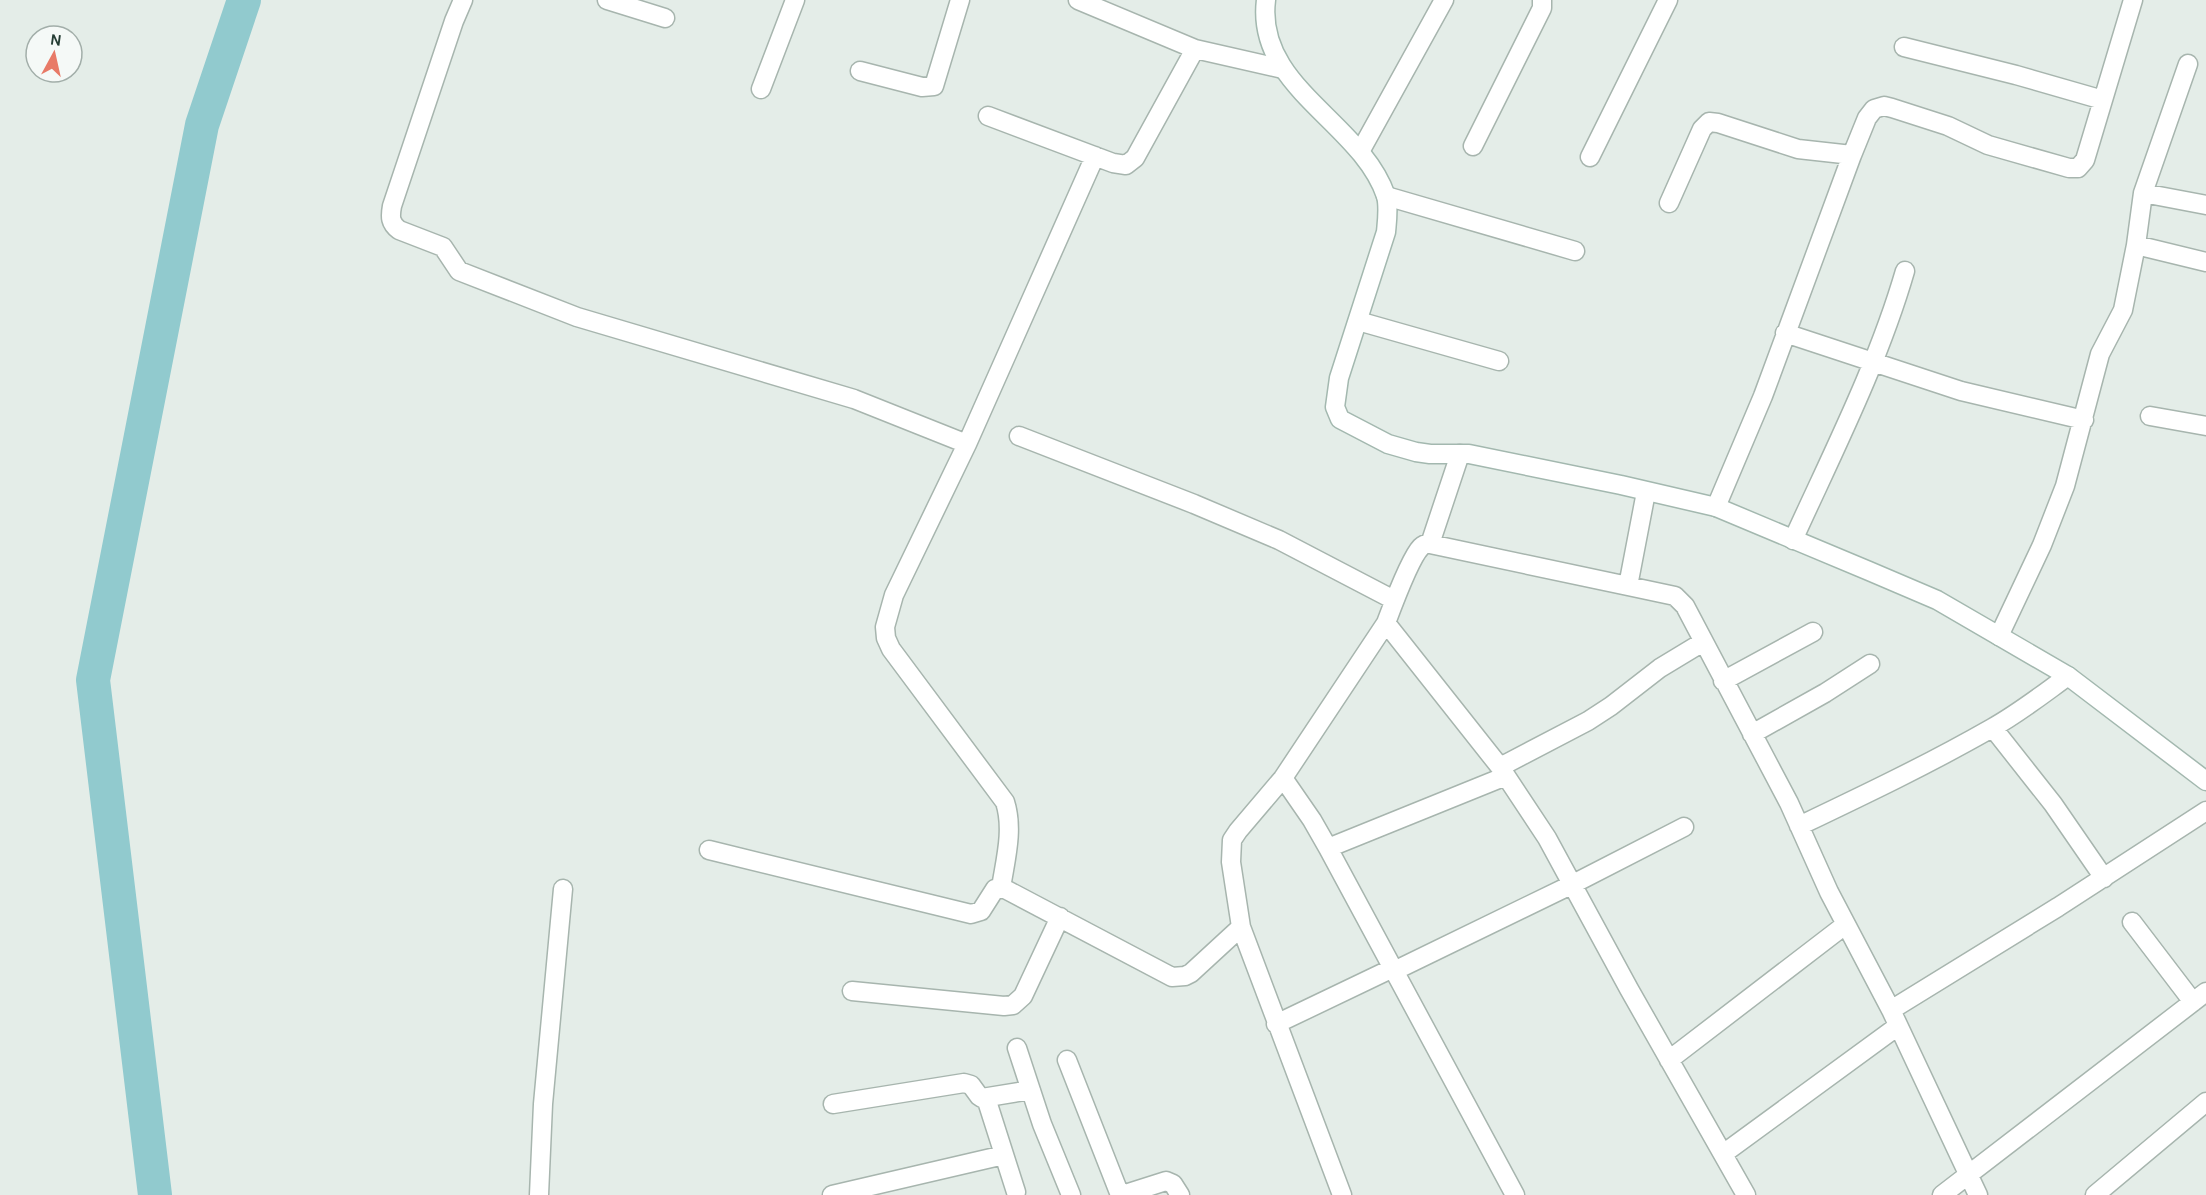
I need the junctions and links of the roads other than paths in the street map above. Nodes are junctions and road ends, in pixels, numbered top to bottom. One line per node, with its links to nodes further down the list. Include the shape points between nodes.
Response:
1 (463, 0): 41 (street, via 392,206 393,225 443,248 459,271 577,317 826,390)
2 (607, 0): 11 (street)
3 (795, 0): 17 (street)
4 (960, 0): 16 (street, via 934,86 922,87)
5 (1078, 0): 13 (street)
6 (1266, 0): 15 (street, via 1272,48)
7 (1444, 0): 21 (street)
8 (1542, 0): 20 (street, via 1542,8)
9 (1668, 0): 24 (street)
10 (2133, 0): 18 (street)
11 (665, 18)
12 (1904, 47): 18 (street)
13 (1195, 49): 15 (street); 23 (street, via 1136,158 1119,165)
14 (2188, 64): 25 (street)
15 (1283, 69): 21 (street, via 1308,100)
16 (860, 72)
17 (761, 89)
18 (2103, 100): 22 (street, via 2085,160 2078,168 1988,145 1948,126 1884,106 1870,113)
19 (988, 116): 23 (street)
20 (1473, 146)
21 (1361, 150): 26 (street)
22 (1851, 155): 27 (street, via 1798,149 1709,122 1702,129); 34 (street)
23 (1095, 156): 41 (street)
24 (1590, 157)
25 (2142, 193): 28 (street); 29 (street)
26 (1386, 196): 30 (street); 33 (street, via 1386,232)
27 (1669, 203)
28 (2206, 205)
29 (2136, 244): 31 (street); 38 (street, via 2123,310 2100,354)
30 (1575, 250)
31 (2206, 262)
32 (1905, 271): 36 (street)
33 (1358, 321): 35 (street); 42 (street, via 1339,378 1335,407 1340,420 1388,444 1430,454)
34 (1785, 333): 36 (street); 44 (street)
35 (1499, 361)
36 (1873, 362): 38 (street, via 1961,391); 45 (street)
37 (2150, 416): 39 (street)
38 (2084, 420): 51 (street, via 2054,516)
39 (2206, 426)
40 (1019, 436): 48 (street, via 1279,540)
41 (967, 444): 68 (street, via 894,595 885,627 891,650 1005,802 1009,829)
42 (1460, 454): 43 (street); 46 (street)
43 (1646, 492): 44 (street); 47 (street)
44 (1716, 507): 45 (street)
45 (1793, 540): 51 (street, via 1937,600)
46 (1430, 544): 47 (street); 48 (street, via 1417,552)
47 (1628, 586): 52 (street, via 1681,600)
48 (1394, 600): 49 (street)
49 (1386, 623): 58 (street); 59 (street)
50 (1813, 632): 55 (street)
51 (1999, 636): 54 (street)
52 (1703, 642): 55 (street); 58 (street, via 1588,721)
53 (1870, 664): 57 (street)
54 (2068, 676): 56 (street); 60 (street)
55 (1723, 681): 57 (street)
56 (1992, 728): 62 (street); 66 (street, via 2053,804)
57 (1752, 734): 62 (street)
58 (1503, 771): 64 (street); 67 (street)
59 (1283, 778): 64 (street); 73 (street, via 1233,840 1232,878)
60 (2206, 781)
61 (2206, 811): 66 (street)
62 (1799, 826): 72 (street)
63 (1684, 827): 67 (street)
64 (1328, 848): 74 (street)
65 (709, 850): 68 (street, via 971,914 981,911 994,891)
66 (2104, 878): 77 (street, via 1996,946)
67 (1573, 884): 74 (street); 81 (street)
68 (1001, 888): 70 (street)
69 (563, 889): 90 (street, via 543,1104)
70 (1059, 917): 73 (street, via 1178,978 1191,973); 75 (street, via 1023,996 1013,1005)
71 (2132, 922): 76 (street)
72 (1845, 925): 77 (street); 81 (street)
73 (1241, 927): 78 (street)
74 (1394, 970): 78 (street); 96 (street)
75 (852, 991)
76 (2199, 997): 88 (street)
77 (1895, 1018): 86 (street); 88 (street)
78 (1276, 1024): 95 (street)
79 (1017, 1048): 82 (street)
80 (1067, 1060): 93 (street)
81 (1670, 1060): 86 (street)
82 (1031, 1090): 83 (street); 92 (street)
83 (986, 1098): 85 (street, via 964,1083); 87 (street)
84 (2206, 1102): 100 (street)
85 (833, 1104)
86 (1723, 1154): 97 (street)
87 (1004, 1155): 89 (street); 91 (street)
88 (1968, 1174): 98 (street); 99 (street)
89 (1016, 1192)
90 (539, 1195)
91 (832, 1195)
92 (1071, 1195)
93 (1121, 1195): 94 (street, via 1166,1180)
94 (1180, 1195)
95 (1342, 1195)
96 (1515, 1195)
97 (1746, 1195)
98 (1942, 1195)
99 (1978, 1195)
100 (2095, 1195)

